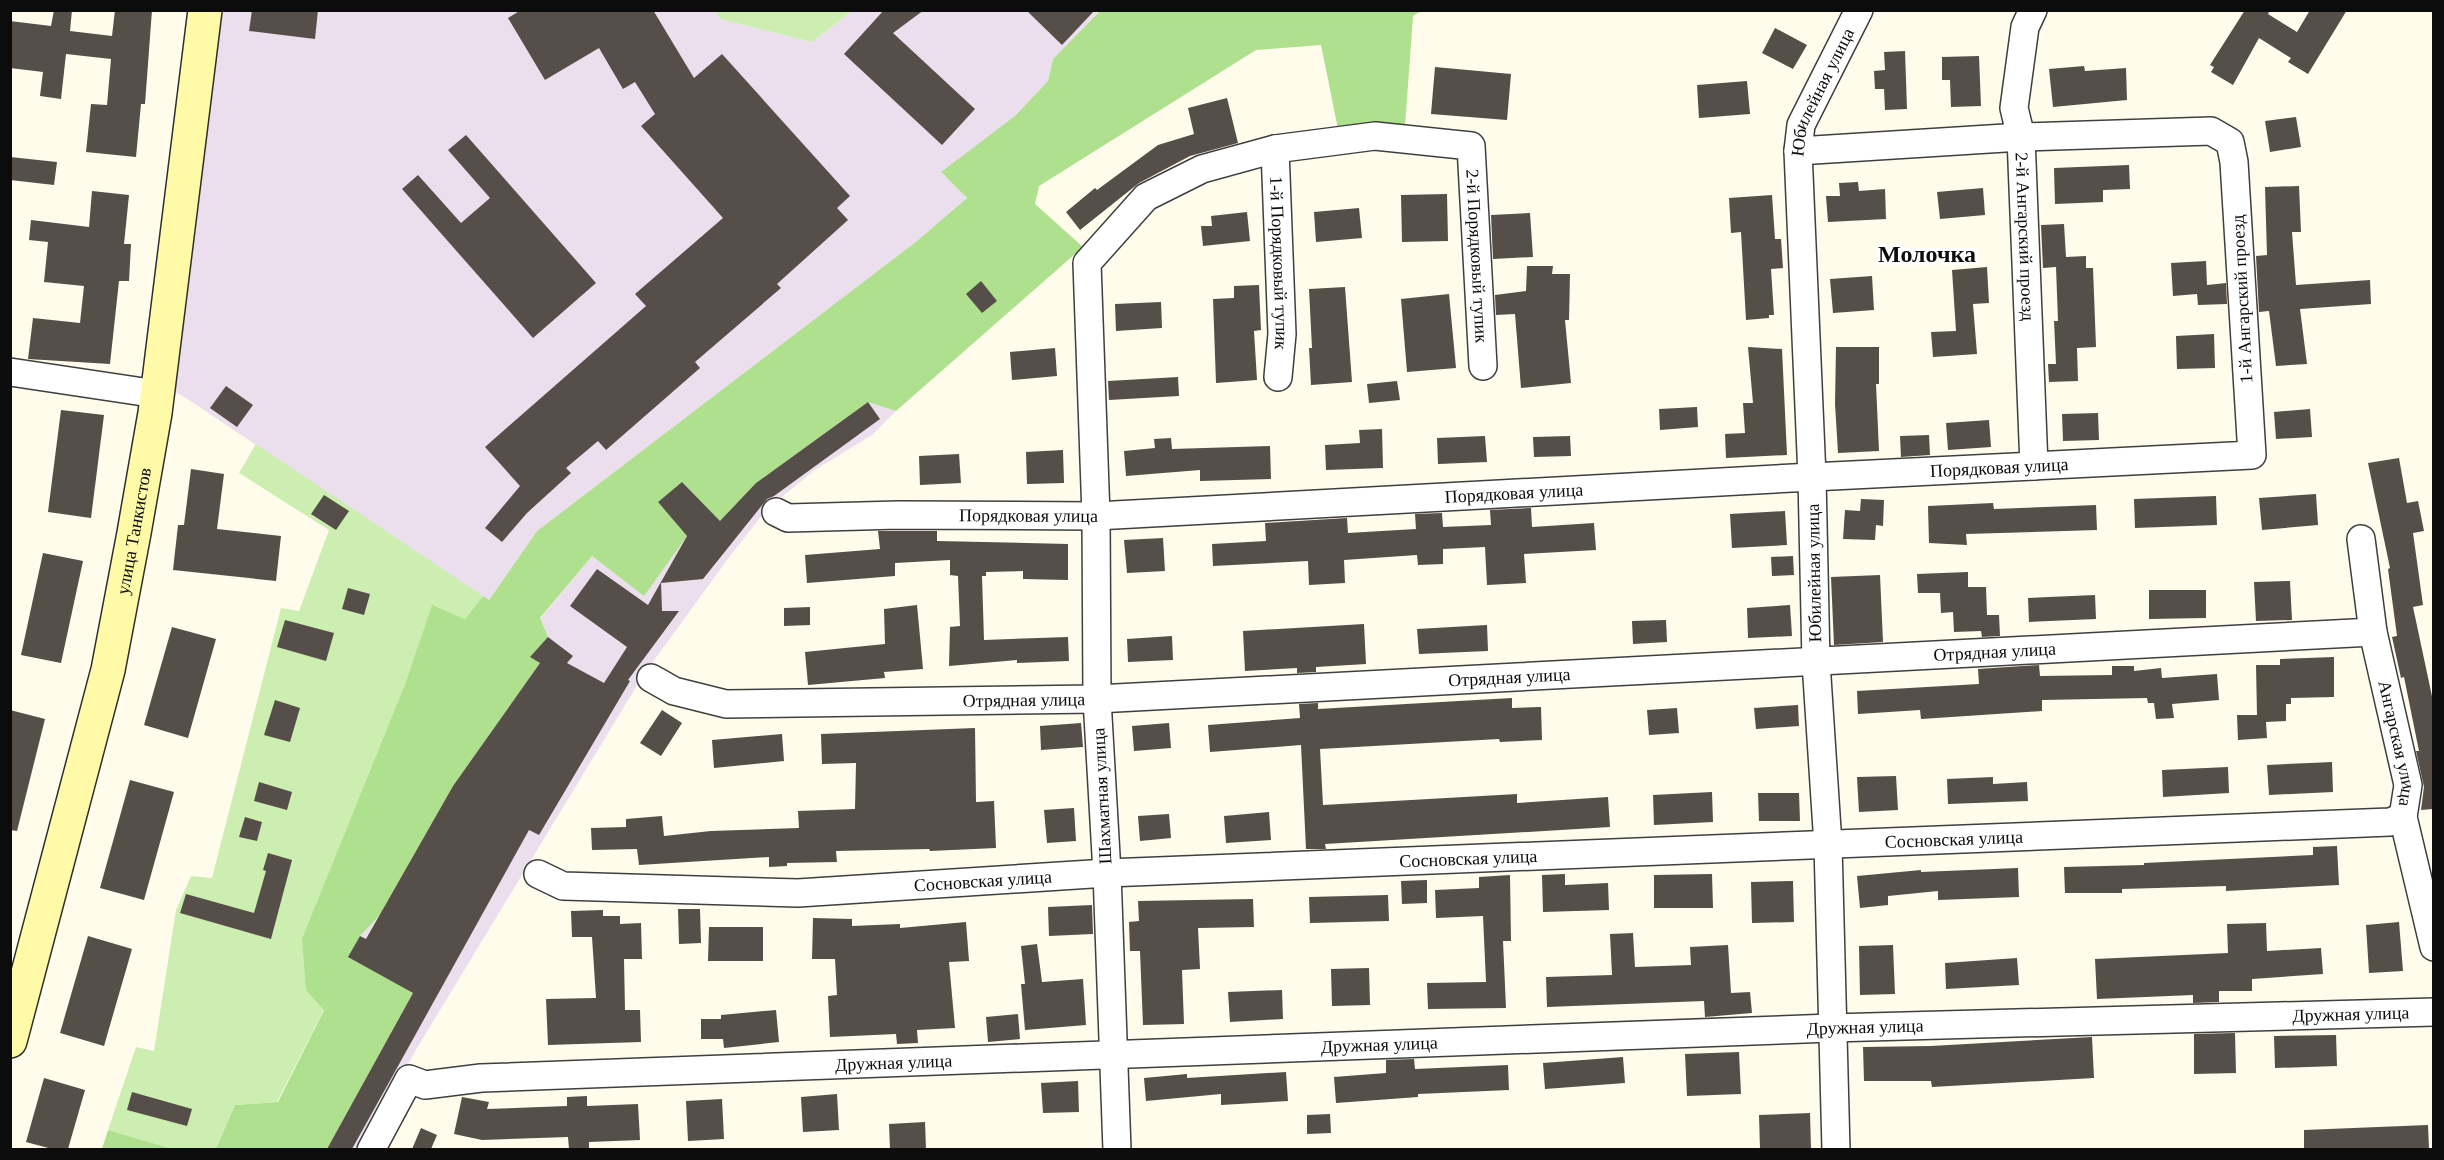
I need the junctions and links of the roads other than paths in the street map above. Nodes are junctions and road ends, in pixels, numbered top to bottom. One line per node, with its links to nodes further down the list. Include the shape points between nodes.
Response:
1 (205, 10): 10 (main road, улица Танкистов)
2 (1859, 10): 6 (street, Юбилейная улица, via 1801,125)
3 (2032, 10): 4 (street, 2-й Ангарский проезд, via 2025,27 2014,108)
4 (2021, 137): 6 (street); 11 (street, 1-й Ангарский проезд, via 2211,131 2230,142); 12 (street, 2-й Ангарский проезд)
5 (1275, 149): 7 (street, 2-й Порядковый тупик, via 1375,136 1471,146); 9 (street, 1-й Порядковый тупик, via 1282,334); 15 (street, Шахматная улица, via 1202,169 1146,196 1087,263)
6 (1798, 151): 13 (street, Юбилейная улица)
7 (1483, 366)
8 (10, 372): 10 (street)
9 (1278, 377)
10 (157, 394): 28 (main road, улица Танкистов, via 108,670)
11 (2252, 455): 12 (street, Порядковая улица)
12 (2034, 466): 13 (street, Порядковая улица)
13 (1812, 477): 15 (street, Порядковая улица); 18 (street, Юбилейная улица)
14 (776, 512): 15 (street, Порядковая улица, via 788,518)
15 (1096, 516): 20 (street, Шахматная улица)
16 (2361, 539): 17 (street, Ангарская улица)
17 (2373, 632): 18 (street, Отрядная улица); 21 (street, Ангарская улица, via 2408,785)
18 (1816, 662): 20 (street, Отрядная улица); 22 (street, Юбилейная улица)
19 (651, 678): 20 (street, Отрядная улица, via 674,691 726,704)
20 (1096, 699): 24 (street, Шахматная улица)
21 (2403, 817): 22 (street, Сосновская улица, via 2391,822); 25 (street, Ангарская улица)
22 (1828, 845): 24 (street, Сосновская улица); 27 (street, Юбилейная улица)
23 (538, 873): 24 (street, Сосновская улица, via 563,886 798,893)
24 (1107, 873): 29 (street, Шахматная улица)
25 (2433, 947)
26 (2433, 1012): 27 (street, Дружная улица)
27 (1831, 1028): 29 (street, Дружная улица); 32 (street, Юбилейная улица)
28 (10, 1041)
29 (1114, 1053): 30 (street, Дружная улица, via 481,1078 425,1085 409,1079); 31 (street, Шахматная улица)
30 (371, 1149)
31 (1117, 1149)
32 (1836, 1149)

